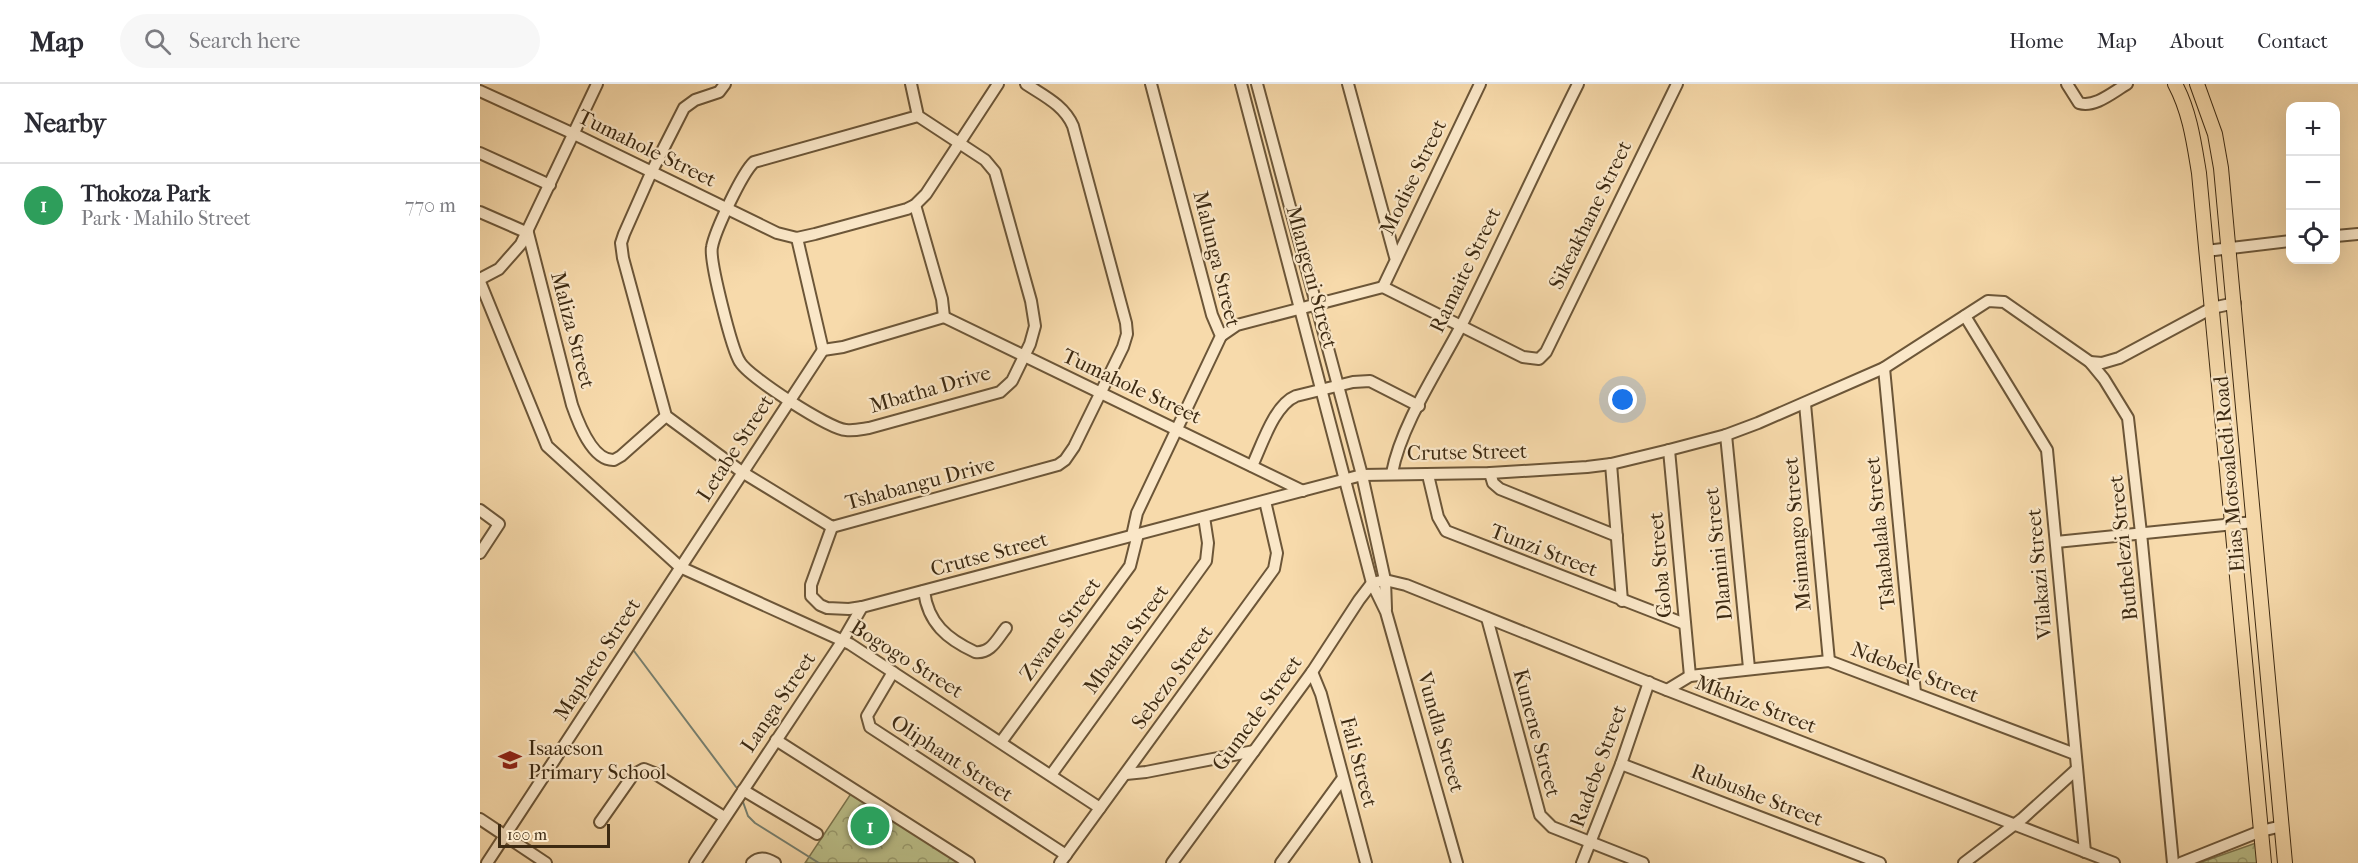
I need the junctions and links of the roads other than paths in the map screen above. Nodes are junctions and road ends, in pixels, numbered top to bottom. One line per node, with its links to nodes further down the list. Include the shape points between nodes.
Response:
1 (597, 84): 19 (street)
2 (725, 84): 22 (street, via 719,92 684,108)
3 (910, 84): 18 (street)
4 (998, 84): 20 (street)
5 (1026, 84): 52 (street, Tshabangu Drive, via 1066,112 1073,126 1126,324 1123,347)
6 (1151, 84): 45 (street, Malunga Street, via 1212,315)
7 (1241, 84): 40 (street, Mlangeni Street)
8 (1257, 84): 39 (street, Mlangeni Street)
9 (1348, 84): 34 (street)
10 (1480, 84): 34 (street, Modise Street)
11 (1578, 84): 44 (street, Ramaite Street)
12 (1677, 84): 44 (street, Sikeakhane Street, via 1542,357 1523,357)
13 (2067, 84): 14 (street, via 2083,105)
14 (2127, 84)
15 (2175, 84): 33 (main road, Elias Motsoaledi Road, via 2193,136)
16 (2197, 84): 32 (main road, Elias Motsoaledi Road, via 2215,134)
17 (480, 92): 19 (street, Tumahole Street)
18 (918, 116): 20 (street, Mbatha Drive); 25 (street, Mbatha Drive, via 759,159 751,165)
19 (574, 134): 22 (street, Tumahole Street); 23 (street)
20 (960, 143): 24 (street); 47 (street, Mbatha Drive, via 992,166 999,182 1034,314 1033,335)
21 (480, 153): 23 (street)
22 (651, 173): 25 (street, Tumahole Street); 56 (street, via 624,234 621,251)
23 (550, 185): 27 (street)
24 (915, 205): 30 (street); 43 (street)
25 (727, 209): 30 (street, Tumahole Street); 53 (street, Mbatha Drive, via 711,255 734,349 742,365)
26 (480, 212): 27 (street)
27 (528, 233): 35 (street, via 508,261); 56 (street, Maliza Street, via 572,405 591,445 601,456 614,460)
28 (2358, 234): 29 (street)
29 (2340, 236)
30 (797, 238): 46 (street)
31 (2286, 242): 32 (street)
32 (2229, 248): 33 (street); 38 (main road, Elias Motsoaledi Road)
33 (2206, 251): 41 (main road, Elias Motsoaledi Road)
34 (1395, 258): 36 (street, Modise Street)
35 (480, 281): 80 (street, Bogogo Street, via 548,446)
36 (1383, 287): 39 (street); 44 (street)
37 (1988, 301): 42 (street, Crutse Street); 48 (street, Buthelezi Street, via 2004,302)
38 (2235, 303): 41 (street); 72 (main road, Elias Motsoaledi Road)
39 (1316, 304): 40 (street); 50 (street, Mlangeni Street)
40 (1301, 308): 45 (street, via 1236,324); 51 (street, Mlangeni Street)
41 (2212, 308): 48 (street, via 2119,358); 73 (main road, Elias Motsoaledi Road)
42 (1965, 316): 49 (street, Crutse Street); 78 (street, Vilakazi Street, via 2047,450)
43 (944, 317): 46 (street); 47 (street, Tumahole Street)
44 (1461, 326): 55 (street, Ramaite Street)
45 (1221, 336): 57 (street, Malunga Street)
46 (823, 350): 53 (street, Letabe Street)
47 (1024, 356): 52 (street, Tumahole Street); 53 (street, Mbatha Drive, via 1012,381 1000,392 869,428 838,428)
48 (2090, 362): 75 (street, Buthelezi Street, via 2128,418)
49 (1884, 368): 54 (street, Crutse Street); 100 (street, Tshabalala Street)
50 (1337, 386): 51 (street); 55 (street, via 1370,381); 66 (street, Mlangeni Street)
51 (1321, 390): 61 (street, via 1296,396 1283,404); 67 (street, Mlangeni Street)
52 (1101, 392): 57 (street, Tumahole Street); 74 (street, Tshabangu Drive, via 1070,455 1058,465)
53 (790, 401): 62 (street, Letabe Street)
54 (1805, 404): 58 (street, Crutse Street); 91 (street, Msimango Street)
55 (1419, 406): 63 (street, Ramaite Street)
56 (666, 416): 62 (street, Tshabangu Drive)
57 (1176, 428): 61 (street, Tumahole Street); 76 (street, Malunga Street, via 1137,513)
58 (1726, 435): 59 (street, Crutse Street); 93 (street, Dlamini Street)
59 (1669, 450): 60 (street, Crutse Street); 88 (street, Goba Street)
60 (1611, 464): 64 (street, Crutse Street); 77 (street)
61 (1252, 465): 68 (street, Tumahole Street)
62 (742, 472): 74 (street, Tshabangu Drive); 80 (street, Letabe Street)
63 (1392, 473): 65 (street, Crutse Street); 66 (street, Crutse Street)
64 (1490, 473): 65 (street, Crutse Street); 77 (street, via 1500,489)
65 (1428, 475): 84 (street, Tunzi Street, via 1438,517 1446,531)
66 (1362, 476): 67 (street, Crutse Street); 81 (street, Vundla Street)
67 (1346, 479): 68 (street, Crutse Street); 82 (street, Vundla Street)
68 (1303, 491): 69 (street, Crutse Street)
69 (1265, 501): 71 (street, Crutse Street); 107 (street, Sebezo Street, via 1277,553 1274,569)
70 (480, 510): 79 (street, via 499,524)
71 (1204, 517): 76 (street, Crutse Street); 108 (street, Mbatha Street, via 1209,552 1206,561)
72 (2254, 522): 73 (street); 92 (main road, Elias Motsoaledi Road)
73 (2232, 525): 75 (street); 97 (main road, Elias Motsoaledi Road)
74 (832, 526): 85 (street, Crutse Street, via 811,585 811,596 827,608)
75 (2141, 532): 78 (street); 138 (street, Buthelezi Street)
76 (1135, 535): 83 (street, Crutse Street); 102 (street, Zwane Street, via 1133,560 1124,574)
77 (1617, 536): 84 (street)
78 (2056, 542): 104 (street, Vilakazi Street)
79 (480, 553)
80 (680, 567): 90 (street, Bogogo Street); 119 (street, Mapheto Street)
81 (1385, 580): 82 (street); 86 (street, Vundla Street); 87 (street, Mkhize Street)
82 (1372, 584): 86 (street, Vundla Street); 95 (street, Gumede Street)
83 (924, 591): 85 (street, Crutse Street); 89 (street, Crutse Street, via 935,624 975,652 990,648)
84 (1622, 601): 88 (street, Tunzi Street)
85 (862, 607): 90 (street, Langa Street)
86 (1386, 612): 132 (street, Vundla Street)
87 (1487, 618): 98 (street, Mkhize Street); 120 (street, Kunene Street, via 1540,815 1552,827)
88 (1685, 624): 96 (street, Goba Street)
89 (1006, 628)
90 (843, 640): 94 (street, Bogogo Street); 101 (street, Langa Street)
91 (1829, 661): 93 (street, Ndebele Street); 100 (street, Ndebele Street)
92 (2267, 667): 97 (main road); 116 (main road, Elias Motsoaledi Road)
93 (1749, 669): 96 (street, Ndebele Street)
94 (893, 672): 102 (street, Bogogo Street); 122 (street, Oliphant Street, via 867,716 870,726)
95 (1312, 672): 103 (street, Gumede Street); 109 (street, Fali Street)
96 (1690, 676): 99 (street, Ndebele Street)
97 (2247, 679): 117 (main road, Elias Motsoaledi Road)
98 (1649, 682): 99 (street, Mkhize Street); 105 (street, Radebe Street)
99 (1667, 690): 115 (street, Mkhize Street)
100 (1915, 693): 104 (street, Ndebele Street)
101 (776, 740): 110 (street, Langa Street); 128 (street)
102 (1001, 742): 108 (street, Bogogo Street)
103 (1254, 751): 107 (street); 129 (street, Gumede Street)
104 (2075, 754): 106 (street, Vilakazi Street)
105 (1621, 764): 120 (street, Radebe Street); 135 (street, Rubushe Street)
106 (2077, 769): 115 (street); 121 (street, Vilakazi Street)
107 (1126, 774): 111 (street, Sebezo Street)
108 (1052, 775): 111 (street, Bogogo Street)
109 (1343, 778): 130 (street); 131 (street, Fali Street)
110 (743, 790): 112 (street, Langa Street); 118 (street)
111 (1100, 808): 122 (street, Sebezo Street)
112 (724, 817): 114 (street, via 644,769 633,775); 125 (street, Langa Street)
113 (480, 819): 119 (street)
114 (600, 822)
115 (2014, 824): 121 (street, Mkhize Street); 136 (street)
116 (2282, 826): 117 (street); 141 (main road, Elias Motsoaledi Road)
117 (2261, 831): 139 (street); 140 (main road, Elias Motsoaledi Road)
118 (817, 834)
119 (505, 835): 123 (street, Mapheto Street); 124 (street)
120 (1590, 842): 133 (street, Radebe Street); 134 (street, Kunene Street)
121 (2085, 852): 137 (street, Mkhize Street)
122 (1063, 859)
123 (487, 863)
124 (546, 863)
125 (695, 863)
126 (752, 863): 127 (street, via 765,858)
127 (775, 863)
128 (969, 863)
129 (1172, 863)
130 (1281, 863)
131 (1366, 863)
132 (1457, 863)
133 (1582, 863)
134 (1643, 863)
135 (1880, 863)
136 (1964, 863)
137 (2114, 863)
138 (2173, 863)
139 (2181, 863)
140 (2264, 863)
141 (2285, 863)

